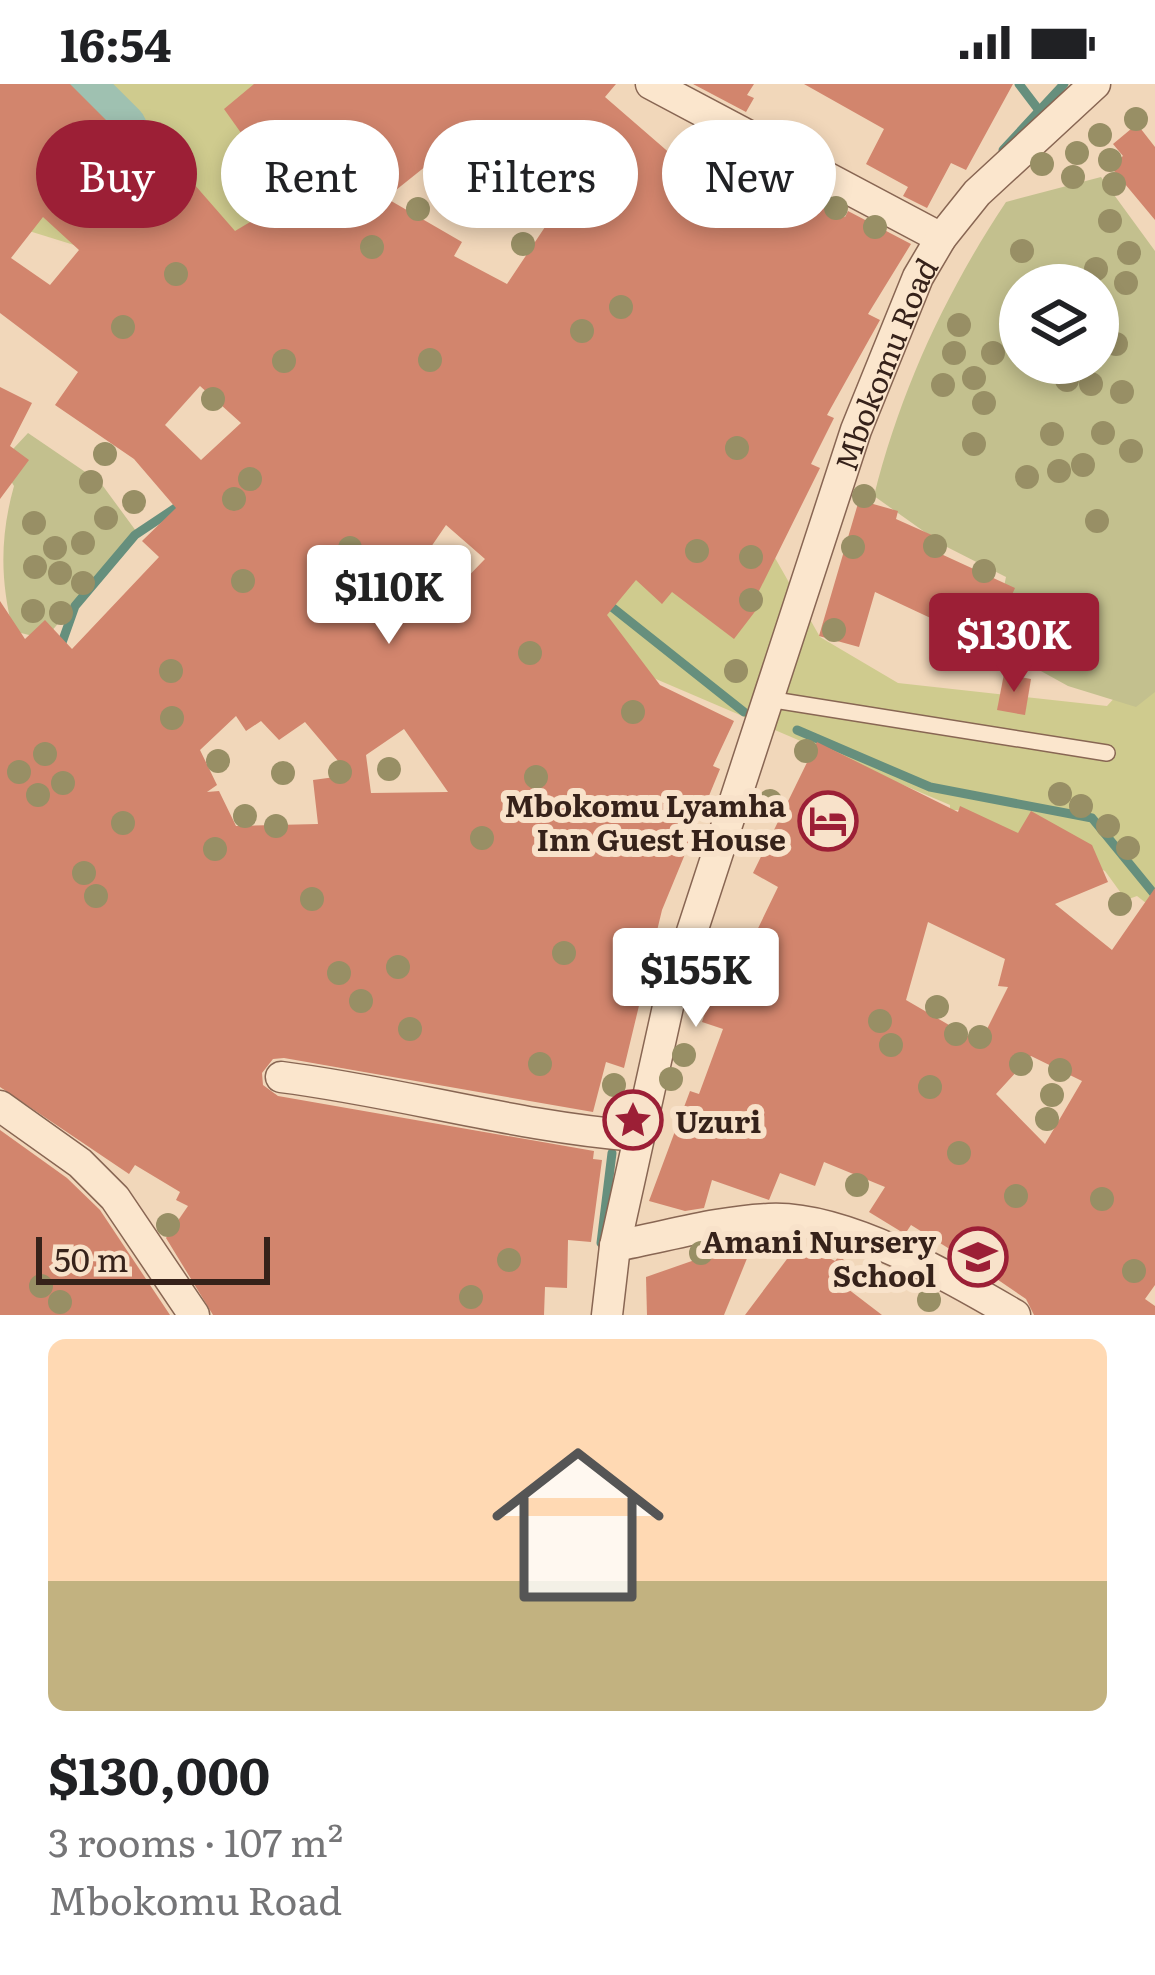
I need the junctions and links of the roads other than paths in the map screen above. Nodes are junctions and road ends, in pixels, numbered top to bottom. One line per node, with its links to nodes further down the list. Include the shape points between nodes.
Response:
1 (651, 84): 3 (street)
2 (1095, 84): 3 (street, Mbokomu Road, via 976,193)
3 (941, 238): 4 (street, Mbokomu Road, via 856,430)
4 (768, 699): 5 (lane); 8 (street, Mbokomu Road, via 668,1002)
5 (1107, 753)
6 (281, 1077): 8 (street, via 380,1089 563,1131)
7 (0, 1106): 10 (street, via 115,1198)
8 (637, 1136): 9 (street, Mbokomu Road)
9 (615, 1246): 11 (street, Mbokomu Road); 12 (street, via 771,1218 883,1248)
10 (194, 1315)
11 (607, 1315)
12 (1015, 1315)

